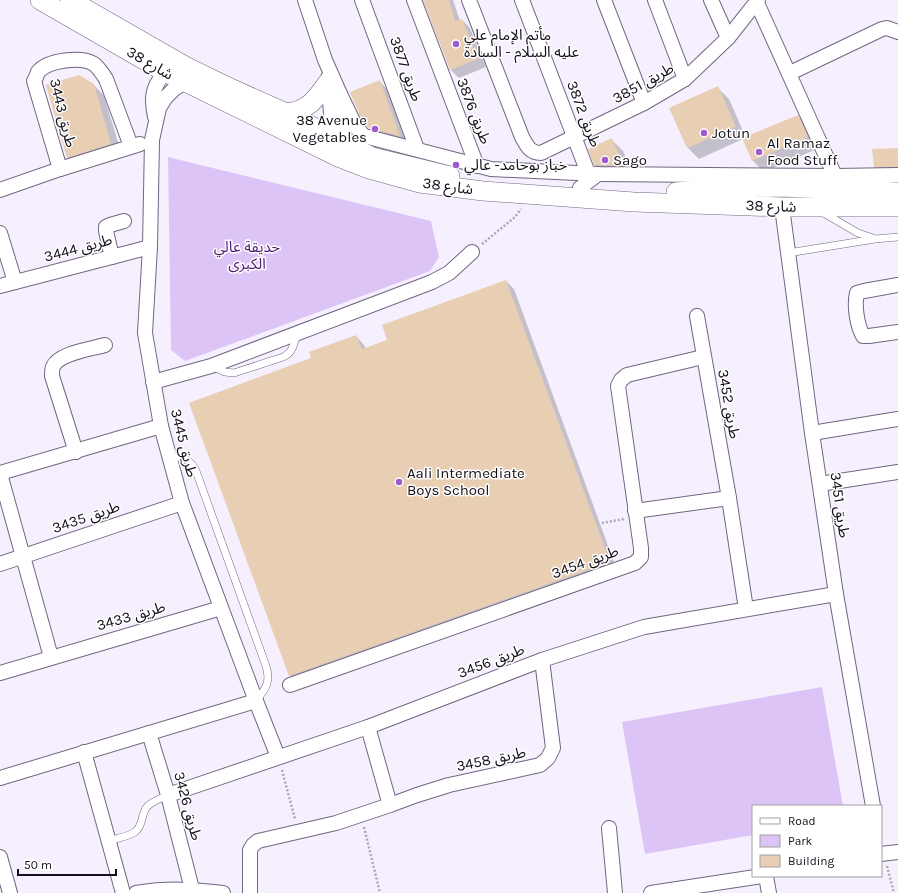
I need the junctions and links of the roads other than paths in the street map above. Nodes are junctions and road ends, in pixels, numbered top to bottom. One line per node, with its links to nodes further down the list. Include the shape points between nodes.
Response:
1 (40, 0): 14 (street, شارع 38)
2 (70, 0): 16 (street, شارع 38)
3 (305, 0): 18 (street)
4 (362, 0): 26 (street, طريق 3877)
5 (414, 0): 28 (street, طريق 3876)
6 (469, 0): 22 (street, طريق 3851, via 522,137 529,149 541,153)
7 (522, 0): 22 (street, طريق 3872)
8 (604, 0): 19 (street)
9 (655, 0): 17 (street)
10 (711, 0): 13 (street)
11 (758, 1): 13 (street, طريق 3851); 15 (street)
12 (898, 32): 15 (street, via 882,29)
13 (728, 38): 17 (street, طريق 3851)
14 (165, 72): 16 (street); 21 (street, via 153,93)
15 (790, 73): 30 (street)
16 (185, 74): 20 (street, شارع 38, via 228,87); 21 (street, via 166,97); 25 (street, شارع 38)
17 (685, 79): 19 (street, طريق 3851)
18 (334, 88): 20 (street, via 311,104); 25 (street, via 344,123); 26 (street, via 356,127 364,136)
19 (644, 103): 22 (street, طريق 3851)
20 (286, 113): 25 (street, شارع 38)
21 (155, 119): 23 (street, طريق 3445)
22 (574, 137): 32 (street, طريق 3872)
23 (152, 140): 24 (street, طريق 3443); 43 (street, طريق 3445)
24 (131, 146): 29 (street, طريق 3443); 29 (street, طريق 3443, via 100,69 84,60 72,59 58,63 39,72 34,81)
25 (335, 147): 27 (street, شارع 38); 36 (street, شارع 38, via 366,168 420,183 483,191 634,202)
26 (417, 149): 27 (street, via 394,151); 28 (street)
27 (372, 157): 32 (street, شارع 38, via 444,175 474,179)
28 (477, 166): 32 (street)
29 (60, 169): 33 (street, طريق 3443)
30 (835, 176): 31 (street); 32 (street)
31 (898, 176)
32 (588, 178): 34 (street, شارع 38, via 626,192 783,187)
33 (0, 190)
34 (872, 191): 35 (street, شارع 38); 36 (street, via 860,199 789,196 785,198)
35 (898, 192)
36 (782, 207): 37 (street, شارع 38); 45 (street, طريق 3451)
37 (815, 207): 38 (street, شارع 38); 42 (lane, via 858,233)
38 (898, 208)
39 (124, 221): 46 (street, via 106,227)
40 (0, 233): 47 (street)
41 (898, 237): 42 (lane)
42 (875, 239): 45 (lane)
43 (150, 247): 46 (street, طريق 3444); 54 (street, طريق 3445, via 145,333)
44 (472, 252): 54 (street, via 448,273 432,282 211,366)
45 (788, 253): 57 (street, طريق 3451)
46 (112, 256): 47 (street, طريق 3444)
47 (15, 282): 49 (street, طريق 3444)
48 (898, 285): 51 (street, via 857,293 856,300 863,336)
49 (0, 286)
50 (697, 316): 53 (street, طريق 3452)
51 (898, 332)
52 (105, 346): 58 (street, via 71,354 59,359 53,367 52,376)
53 (703, 356): 63 (street, طريق 3452); 65 (street, طريق 3454, via 627,375 618,386)
54 (153, 382): 56 (street, طريق 3445)
55 (898, 419): 57 (street)
56 (161, 426): 58 (street); 59 (street, طريق 3445)
57 (812, 433): 62 (street, طريق 3451)
58 (76, 452): 61 (street)
59 (169, 455): 64 (street, طريق 3445); 75 (lane, via 186,459 196,471 266,666 269,679 267,686)
60 (898, 472): 62 (street)
61 (0, 473): 66 (street)
62 (820, 484): 68 (street, طريق 3451)
63 (728, 498): 65 (street); 70 (street, طريق 3452)
64 (182, 503): 66 (street, طريق 3435); 69 (street, طريق 3445)
65 (636, 514): 74 (street, طريق 3454, via 641,557 635,563)
66 (23, 556): 67 (street, طريق 3435); 71 (street)
67 (0, 564)
68 (836, 594): 70 (street, طريق 3456); 83 (street, طريق 3451)
69 (221, 608): 71 (street, طريق 3433); 75 (street, طريق 3445)
70 (746, 609): 72 (street, طريق 3456, via 644,627)
71 (51, 657): 73 (street, طريق 3433)
72 (542, 660): 76 (street, طريق 3456); 82 (street, طريق 3458, via 553,748 548,758 540,765 449,785)
73 (0, 673)
74 (290, 685)
75 (256, 701): 77 (street); 79 (street, طريق 3445)
76 (368, 727): 79 (street, طريق 3456); 82 (street)
77 (149, 733): 78 (street); 81 (street, طريق 3426)
78 (84, 752): 80 (street); 85 (street)
79 (278, 757): 81 (street, طريق 3456)
80 (0, 778)
81 (168, 795): 85 (lane, via 146,808 137,831); 89 (street, طريق 3426)
82 (390, 805): 95 (street, طريق 3458, via 336,823 258,841 250,850)
83 (873, 805)
84 (609, 828): 96 (street)
85 (109, 841): 92 (street)
86 (0, 857): 91 (street)
87 (756, 877): 90 (street)
88 (766, 877): 98 (street)
89 (192, 889): 93 (street, via 158,889); 94 (street)
90 (673, 892): 97 (street)
91 (10, 893)
92 (123, 893)
93 (136, 893)
94 (223, 893)
95 (250, 893)
96 (615, 893)
97 (651, 893)
98 (769, 893)

